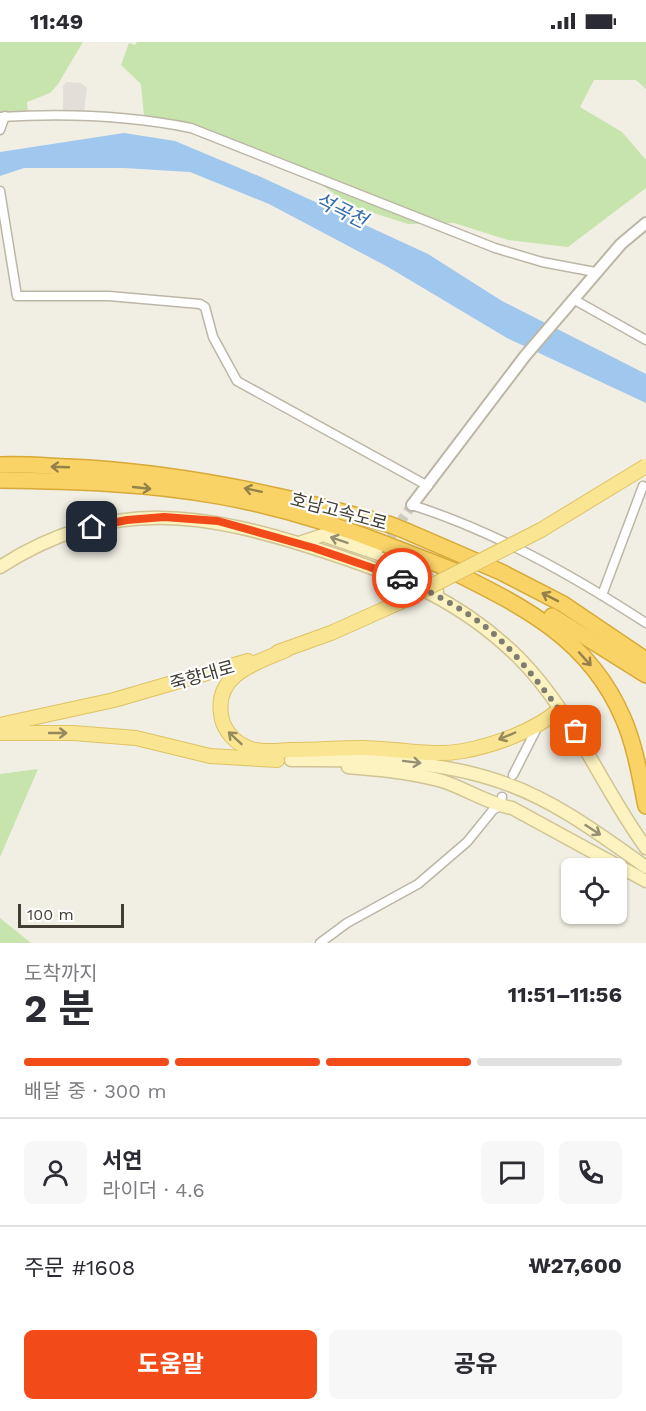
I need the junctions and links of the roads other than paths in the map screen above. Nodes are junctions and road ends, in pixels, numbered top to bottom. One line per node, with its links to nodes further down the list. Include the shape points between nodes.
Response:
1 (3, 117): 2 (street); 5 (street, via 101,114 190,128 495,248)
2 (0, 130)
3 (0, 191): 11 (street, via 17,296 109,296 200,304 205,307 213,337 237,381)
4 (646, 223): 5 (street)
5 (595, 272): 6 (street)
6 (573, 299): 7 (street); 11 (street)
7 (646, 340)
8 (0, 465): 18 (highway, 호남고속도로, one-way to 8, bridge, via 562,604 501,572 391,525 309,501 212,481 107,469)
9 (646, 466): 19 (main road, 죽향대로, bridge, via 541,530 398,603)
10 (0, 480): 15 (highway, 호남고속도로, one-way to 15, via 82,482 218,496 333,524)
11 (428, 486): 13 (street)
12 (643, 486): 16 (street)
13 (412, 506): 16 (street, via 459,520)
14 (0, 567): 23 (main road, via 36,546 74,531 136,519 183,517 218,521 371,566 443,599 483,625 519,659)
15 (450, 570): 22 (highway, 호남고속도로, via 526,601); 32 (highway, one-way to 32, via 527,609 561,633 594,669 624,719)
16 (603, 595): 17 (street)
17 (646, 623)
18 (617, 640): 20 (highway); 21 (highway, 호남고속도로)
19 (286, 650): 24 (main road, 죽향대로); 27 (main road, one-way to 19, via 491,743 437,754 361,748 264,751 245,747 222,723 219,704 223,691 244,668)
20 (646, 653)
21 (646, 660)
22 (646, 675)
23 (559, 710): 27 (main road); 33 (main road, via 576,731 629,826)
24 (55, 713): 25 (main road); 26 (main road, 죽향대로)
25 (0, 716)
26 (0, 724)
27 (539, 724): 30 (street)
28 (0, 733): 29 (main road, one-way to 29, via 126,737 210,756)
29 (291, 760): 31 (main road, via 398,772 440,781); 34 (main road, one-way to 34, via 409,761 467,771 505,783 591,828)
30 (513, 775)
31 (501, 802): 35 (main road); 36 (street, via 467,842 418,884 347,923)
32 (646, 806)
33 (646, 848)
34 (646, 867)
35 (646, 881)
36 (320, 943)

